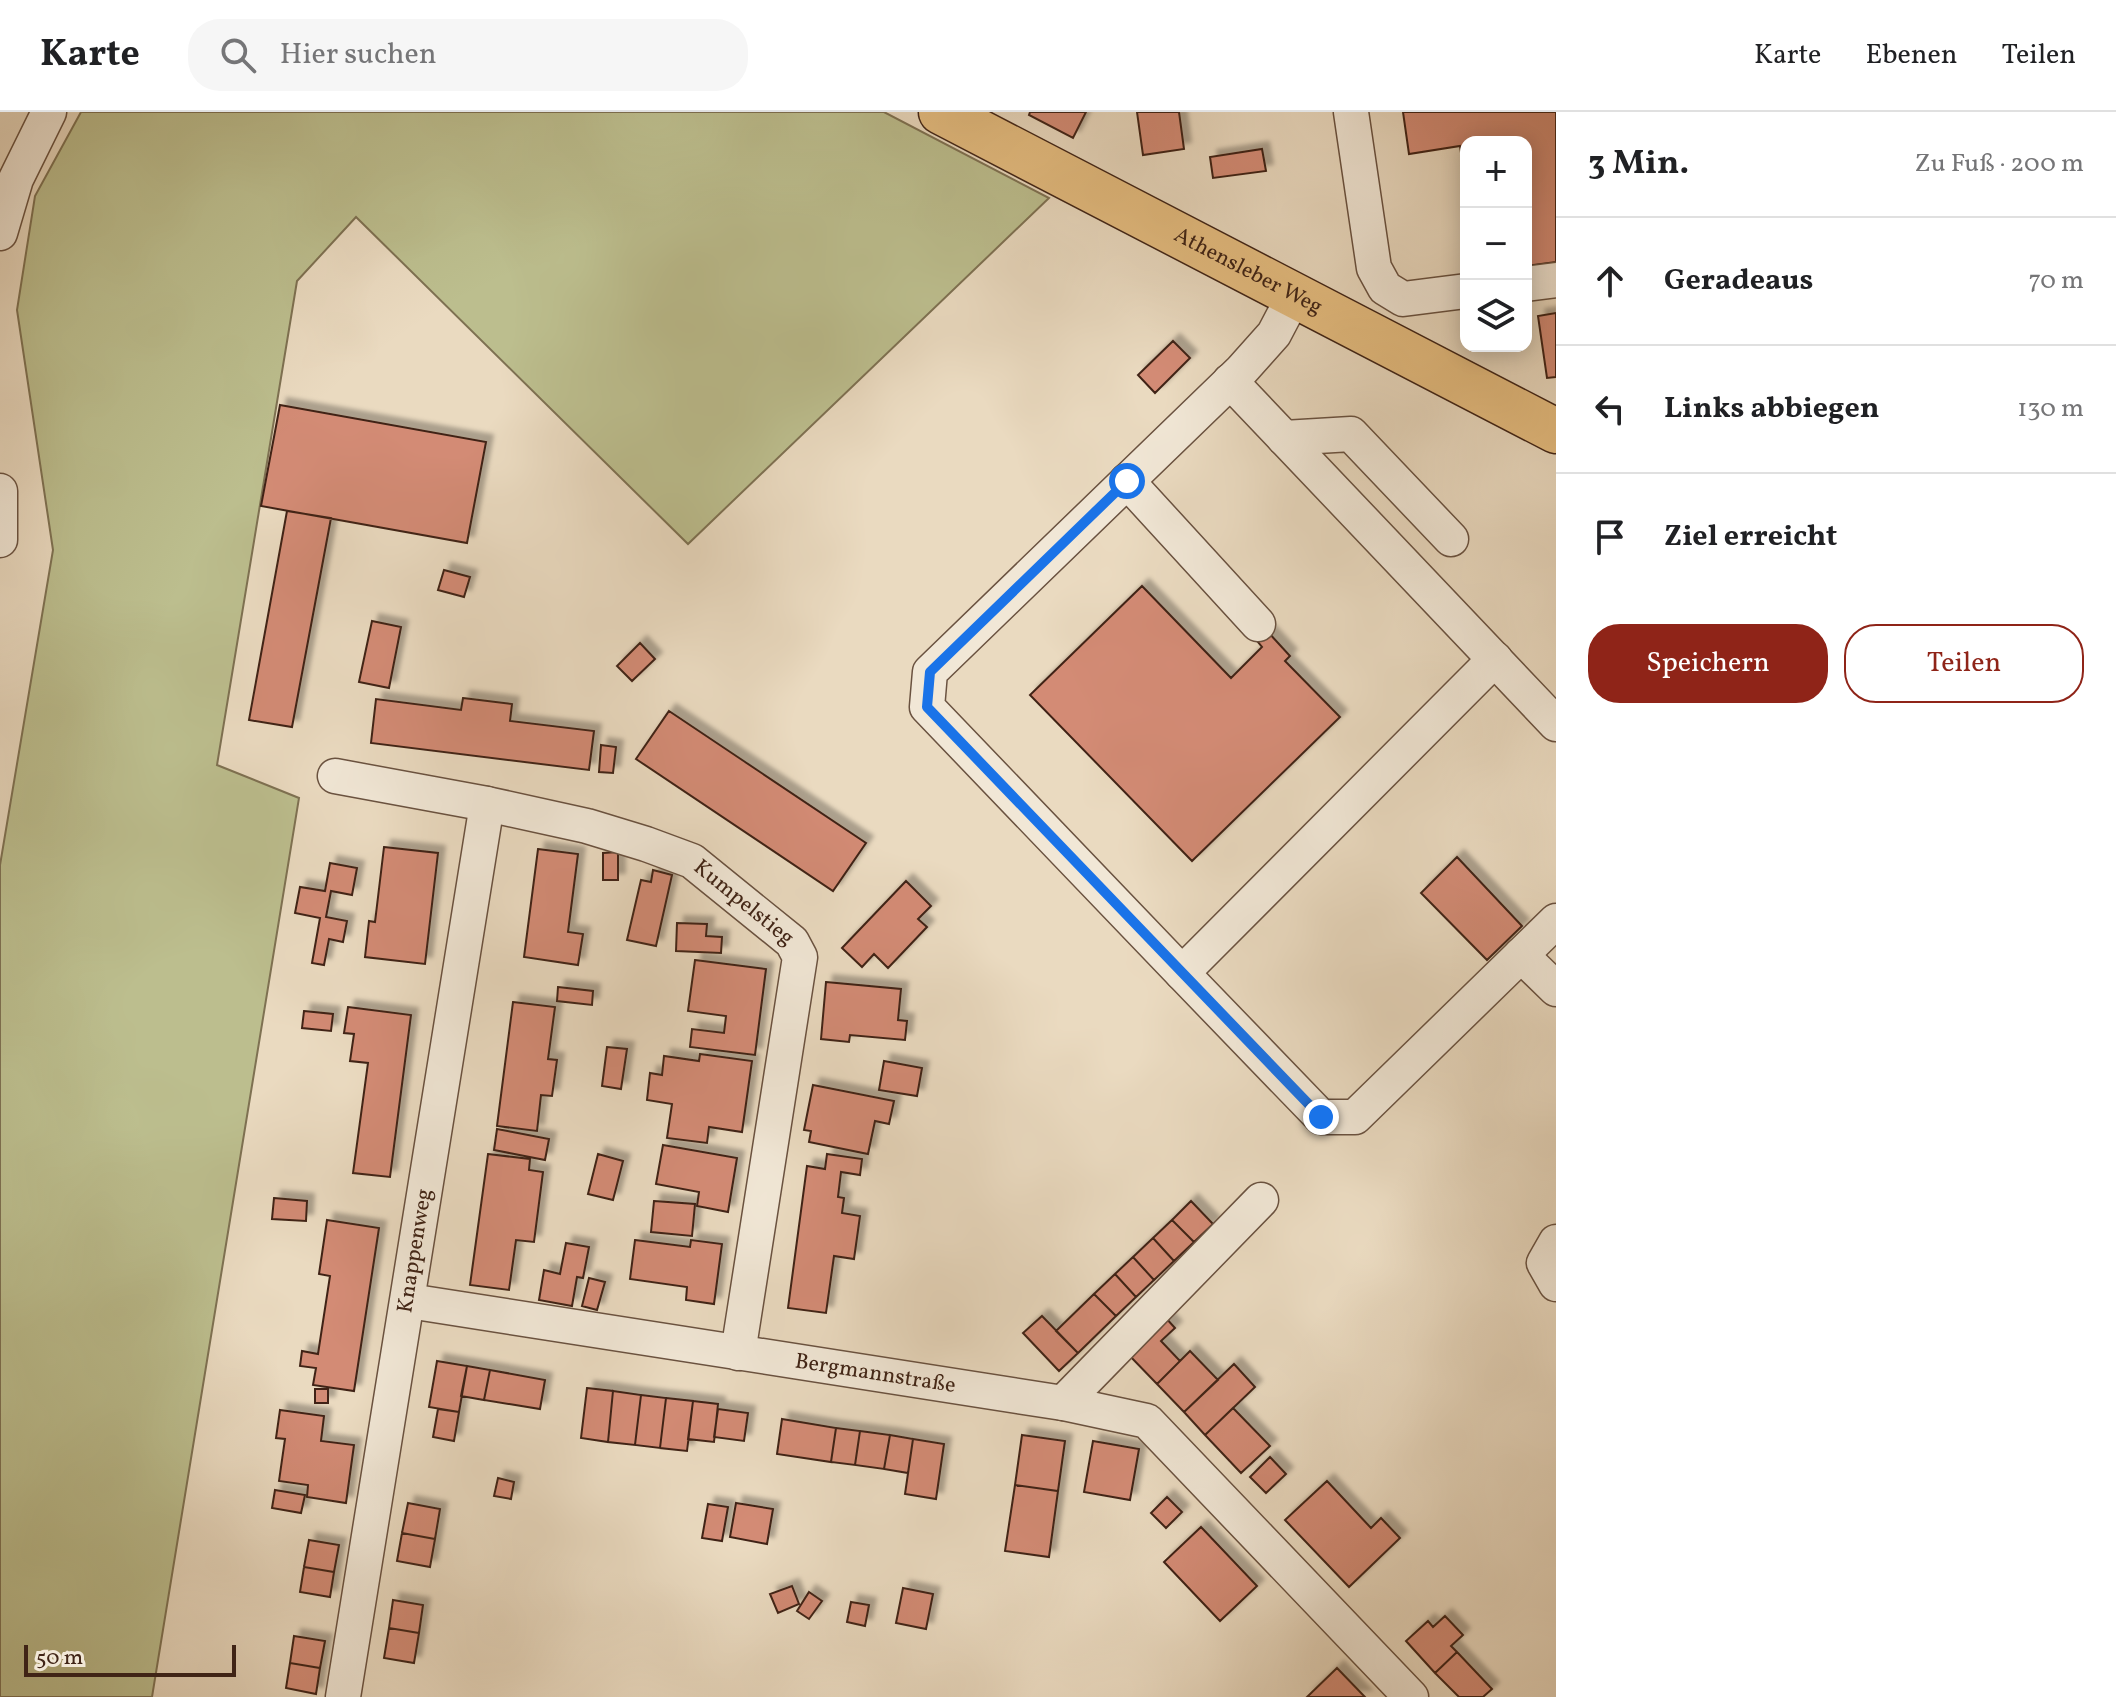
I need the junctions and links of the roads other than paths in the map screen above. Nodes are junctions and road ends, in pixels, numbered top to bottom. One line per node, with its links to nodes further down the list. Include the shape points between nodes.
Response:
1 (49, 112): 4 (street, via 16,179)
2 (941, 112): 8 (main road, Athensleber Weg)
3 (1351, 112): 7 (street, via 1374,268 1385,288 1403,299)
4 (0, 233)
5 (1556, 280): 6 (street)
6 (1532, 283)
7 (1460, 292)
8 (1294, 296): 9 (street, via 1274,334); 10 (main road, Athensleber Weg)
9 (1230, 381): 11 (street); 12 (street)
10 (1556, 431)
11 (1284, 438): 14 (street, via 1351,434); 17 (street)
12 (1127, 481): 16 (street); 23 (street, via 930,672 927,707)
13 (0, 491): 15 (street)
14 (1451, 539)
15 (0, 540)
16 (1258, 624)
17 (1495, 659): 18 (street); 23 (street)
18 (1556, 724)
19 (335, 776): 20 (street, Kumpelstieg)
20 (487, 804): 28 (street, Knappenweg); 29 (street, Kumpelstieg, via 587,826 692,861 792,942 800,957)
21 (1556, 921): 22 (street)
22 (1521, 955): 23 (street, via 1355,1117 1321,1117); 24 (street)
23 (1182, 973)
24 (1556, 989)
25 (1261, 1200): 30 (street)
26 (1556, 1242): 27 (street, via 1544,1263)
27 (1556, 1284)
28 (409, 1301): 29 (street, Bergmannstraße); 31 (street, Knappenweg)
29 (738, 1353): 30 (street, Bergmannstraße)
30 (1063, 1403): 32 (street, Bergmannstraße, via 1147,1421)
31 (343, 1697)
32 (1411, 1697)

